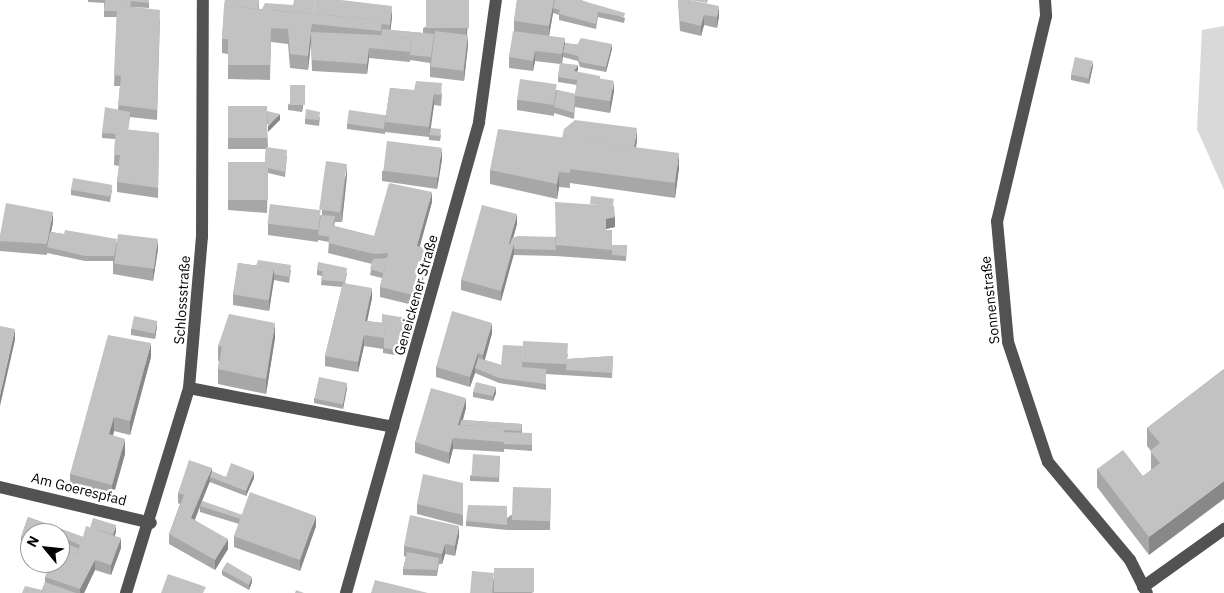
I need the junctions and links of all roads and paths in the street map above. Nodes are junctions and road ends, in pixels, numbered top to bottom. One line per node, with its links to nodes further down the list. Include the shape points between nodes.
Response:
1 (203, 0): 4 (street, Schlossstraße, via 202,237)
2 (496, 0): 5 (street, Geneickener Straße, via 479,122)
3 (1045, 0): 9 (street, Sonnenstraße, via 1046,16 997,221 1008,342 1048,462 1130,560)
4 (189, 388): 5 (street); 7 (street, Schlossstraße)
5 (393, 427): 11 (street, Geneickener Straße)
6 (0, 487): 7 (street, Am Goerespfad)
7 (151, 523): 10 (street, Schlossstraße)
8 (1224, 529): 9 (street)
9 (1145, 590)
10 (126, 593)
11 (346, 593)

